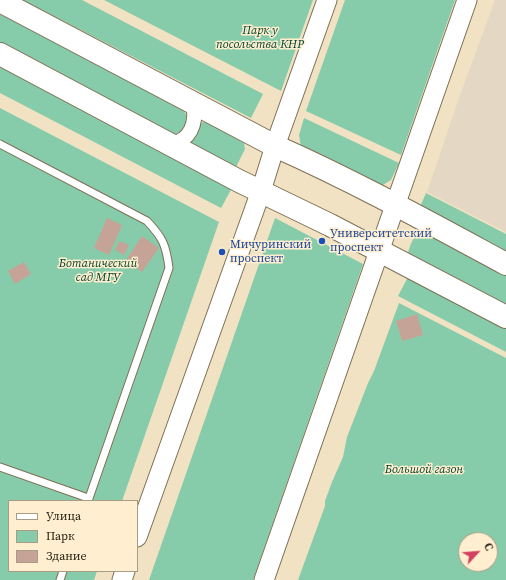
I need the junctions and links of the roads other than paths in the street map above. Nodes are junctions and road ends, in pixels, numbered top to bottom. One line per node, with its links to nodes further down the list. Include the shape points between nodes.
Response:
1 (327, 0): 8 (main road)
2 (467, 0): 10 (main road)
3 (0, 1): 5 (main road)
4 (0, 54): 6 (main road)
5 (192, 103): 6 (street, via 195,120 192,128 178,142); 8 (main road)
6 (168, 143): 9 (main road)
7 (0, 144): 15 (lane, via 148,221 165,245 169,268)
8 (275, 146): 9 (main road); 10 (main road)
9 (261, 190): 11 (main road); 16 (main road)
10 (396, 205): 11 (main road); 12 (main road)
11 (379, 251): 13 (main road); 17 (main road)
12 (506, 264)
13 (506, 317)
14 (0, 467): 15 (lane)
15 (88, 500)
16 (138, 535)
17 (264, 580)

